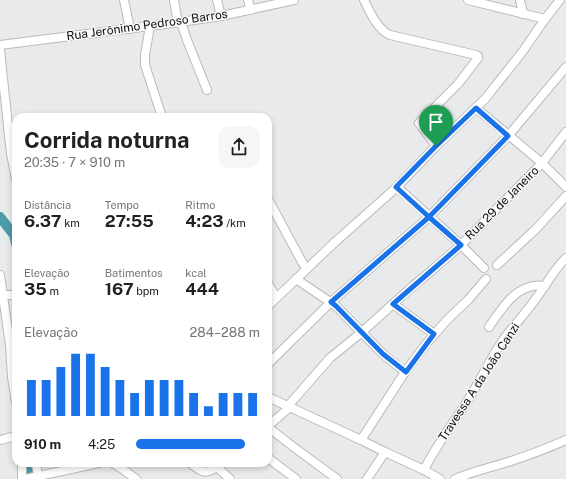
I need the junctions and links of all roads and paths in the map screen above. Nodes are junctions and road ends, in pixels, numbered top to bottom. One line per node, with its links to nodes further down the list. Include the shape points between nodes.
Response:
1 (124, 0): 17 (street)
2 (174, 0): 15 (street)
3 (217, 0): 13 (street)
4 (248, 0): 11 (street)
5 (294, 0): 11 (street, Rua Jerônimo Pedroso Barros)
6 (364, 0): 26 (street, via 374,19 390,35 478,56 458,84 419,123)
7 (468, 0): 10 (street)
8 (520, 0): 12 (street)
9 (560, 0): 14 (street)
10 (496, 4): 12 (street)
11 (251, 10): 13 (street, Rua Jerônimo Pedroso Barros)
12 (523, 14): 14 (street)
13 (221, 16): 15 (street, Rua Jerônimo Pedroso Barros)
14 (545, 19): 22 (street, via 523,51)
15 (180, 23): 16 (street, Rua Jerônimo Pedroso Barros); 21 (street)
16 (150, 26): 17 (street, Rua Jerônimo Pedroso Barros); 23 (street, via 145,65)
17 (130, 29): 18 (street, Rua Jerônimo Pedroso Barros)
18 (0, 45)
19 (0, 50): 27 (street)
20 (566, 67): 25 (street)
21 (207, 90)
22 (476, 108): 25 (street); 26 (street)
23 (161, 113)
24 (566, 132): 28 (street, Rua 29 de Janeiro)
25 (508, 136): 28 (street); 33 (street)
26 (436, 146): 29 (street)
27 (12, 159)
28 (542, 163): 30 (street); 34 (street, Rua 29 de Janeiro)
29 (396, 187): 33 (street); 38 (street)
30 (566, 187)
31 (566, 196): 36 (street, via 536,229)
32 (272, 206): 38 (street)
33 (429, 217): 34 (street); 48 (street)
34 (461, 245): 37 (street); 49 (street, Rua 29 de Janeiro)
35 (566, 258): 42 (street, Travessa A da João Canzi)
36 (496, 265)
37 (484, 268)
38 (307, 269): 41 (street)
39 (0, 275): 43 (street)
40 (486, 278): 52 (street)
41 (296, 279): 46 (street); 48 (street)
42 (545, 286): 50 (street, via 537,285 519,291); 73 (street, Travessa A da João Canzi, via 502,341)
43 (1, 289): 45 (street); 55 (street)
44 (272, 290): 46 (street)
45 (12, 294)
46 (276, 298): 47 (street)
47 (272, 302)
48 (331, 302): 51 (street); 53 (street)
49 (393, 304): 51 (street, Rua 29 de Janeiro); 52 (street)
50 (489, 326)
51 (362, 332): 54 (street, via 383,354); 57 (street, Rua 29 de Janeiro, via 330,358)
52 (434, 334): 54 (street)
53 (272, 360)
54 (406, 372): 62 (street)
55 (12, 377)
56 (272, 399): 57 (street)
57 (289, 406): 58 (street, Rua 29 de Janeiro); 62 (street)
58 (272, 423)
59 (272, 430): 79 (street)
60 (12, 437): 61 (street)
61 (0, 440)
62 (361, 440): 64 (street)
63 (566, 440): 82 (street, via 518,459)
64 (385, 452): 73 (street); 80 (street)
65 (272, 461): 78 (street)
66 (23, 467): 75 (street)
67 (36, 467): 74 (street)
68 (63, 467): 74 (street)
69 (119, 467): 76 (street)
70 (196, 467): 71 (street, via 208,472)
71 (216, 467)
72 (221, 467): 77 (street)
73 (424, 470): 81 (street)
74 (37, 477): 75 (street)
75 (25, 479)
76 (136, 479)
77 (230, 479)
78 (296, 479)
79 (337, 479)
80 (366, 479)
81 (440, 479)
82 (455, 479)

